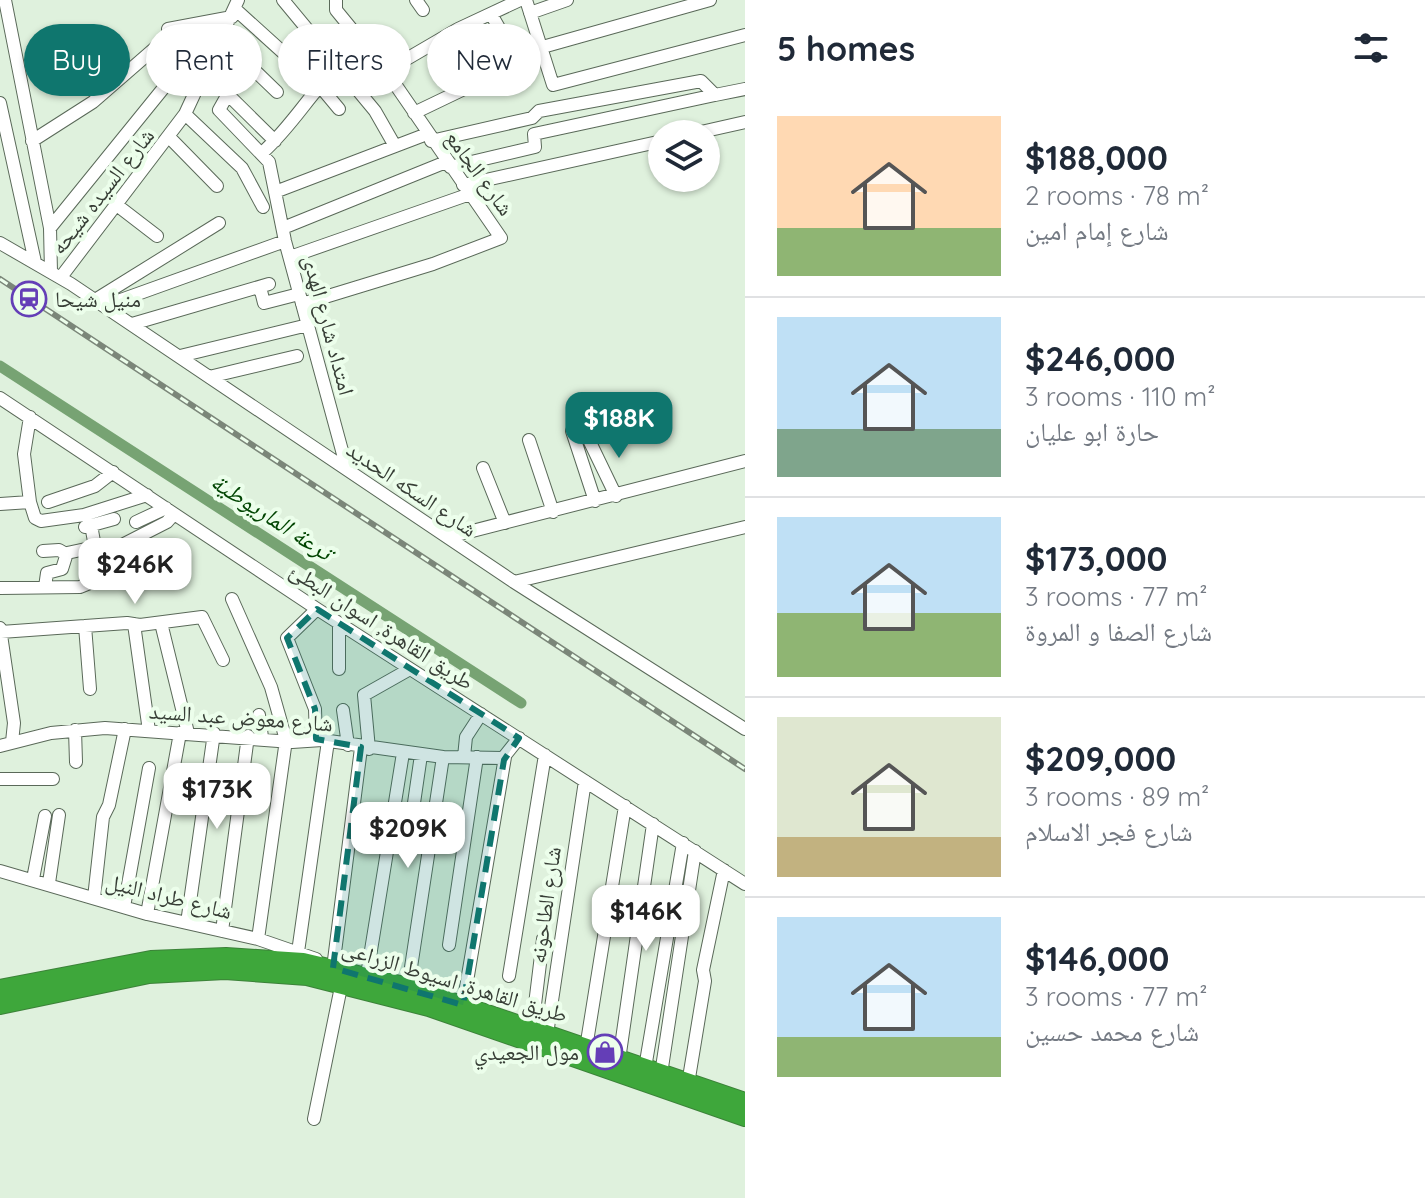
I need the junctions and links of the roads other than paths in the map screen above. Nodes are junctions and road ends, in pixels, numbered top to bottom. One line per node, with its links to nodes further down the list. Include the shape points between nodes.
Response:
1 (5, 0): 43 (street)
2 (283, 0): 11 (street)
3 (336, 0): 12 (street, شارع الجامع, via 336,10)
4 (520, 0): 9 (street)
5 (567, 0): 7 (street)
6 (710, 0): 16 (street)
7 (528, 6)
8 (235, 9): 10 (street); 17 (street)
9 (491, 14): 13 (street); 14 (street)
10 (192, 24)
11 (302, 24)
12 (347, 24)
13 (469, 24)
14 (497, 24)
15 (745, 35): 19 (street, via 552,85)
16 (541, 46)
17 (278, 48)
18 (146, 53): 43 (street, via 93,102)
19 (541, 53)
20 (262, 78): 22 (street)
21 (745, 89): 23 (street)
22 (277, 92)
23 (715, 95): 42 (street, via 701,81); 48 (street, via 534,134 535,147)
24 (157, 96): 55 (street)
25 (194, 96): 36 (street, شارع السيده شيحه)
26 (226, 96): 37 (street, via 218,107)
27 (230, 96): 44 (street)
28 (312, 96): 44 (street)
29 (328, 96): 34 (street)
30 (362, 96): 46 (street)
31 (403, 96): 35 (street, شارع الجامع)
32 (449, 96): 35 (street)
33 (0, 103): 60 (street)
34 (339, 109)
35 (414, 113): 42 (street, شارع الجامع)
36 (185, 114): 40 (street); 41 (street, شارع السيده شيحه)
37 (223, 114): 40 (street); 47 (street)
38 (745, 122): 39 (street)
39 (720, 128)
40 (205, 132): 53 (street, via 242,168)
41 (169, 137): 49 (street); 52 (street, شارع السيده شيحه)
42 (429, 138): 46 (street); 48 (street, شارع الجامع)
43 (32, 141): 55 (street)
44 (275, 141): 47 (street)
45 (648, 144): 50 (street)
46 (395, 146): 51 (street)
47 (263, 152): 51 (street, امتداد شارع الهدى)
48 (448, 164): 50 (street, شارع الجامع); 56 (street)
49 (217, 186)
50 (466, 190): 59 (street); 62 (street, شارع الجامع, via 499,231 499,240)
51 (275, 192): 56 (street, امتداد شارع الهدى)
52 (118, 206): 57 (street); 61 (street, شارع السيده شيحه)
53 (263, 207)
54 (219, 223): 63 (street)
55 (50, 228): 61 (street)
56 (284, 234): 59 (street, امتداد شارع الهدى); 63 (street)
57 (157, 236)
58 (0, 243): 60 (street, شارع السكه الحديد)
59 (290, 257): 62 (street, امتداد شارع الهدى)
60 (35, 262): 61 (street, شارع السكه الحديد)
61 (56, 275): 63 (street, شارع السكه الحديد)
62 (300, 299): 64 (street, via 264,303 264,286); 65 (street, امتداد شارع الهدى)
63 (99, 303): 64 (street, شارع السكه الحديد)
64 (132, 324): 66 (street, شارع السكه الحديد)
65 (308, 325): 66 (street); 76 (street, امتداد شارع الهدى)
66 (180, 356): 68 (street, شارع السكه الحديد)
67 (297, 356): 68 (street)
68 (209, 377): 76 (street, شارع السكه الحديد)
69 (0, 398): 70 (street, طريق القاهرة, اسوان البطئ)
70 (30, 417): 77 (street, طريق القاهرة, اسوان البطئ); 81 (street, via 24,454)
71 (572, 431): 80 (street)
72 (529, 440): 85 (street)
73 (589, 440): 79 (street)
74 (745, 461): 79 (street)
75 (483, 468): 88 (street)
76 (347, 469): 90 (street, شارع السكه الحديد)
77 (113, 472): 78 (street, طريق القاهرة, اسوان البطئ); 82 (street, via 90,488)
78 (147, 495): 81 (street, via 84,515 41,521); 84 (street, طريق القاهرة, اسوان البطئ)
79 (616, 496): 80 (street)
80 (595, 501): 85 (street)
81 (30, 502): 83 (street)
82 (48, 502)
83 (0, 504)
84 (170, 511): 87 (street); 92 (street, via 167,522 122,545); 101 (street, طريق القاهرة, اسوان البطئ)
85 (553, 512): 88 (street)
86 (114, 519): 93 (street, via 88,526 95,547)
87 (136, 522)
88 (505, 523): 90 (street)
89 (745, 527): 97 (street)
90 (449, 537): 97 (street, شارع السكه الحديد)
91 (43, 551): 93 (street)
92 (126, 553)
93 (66, 554): 98 (street, via 62,569 47,573)
94 (156, 556): 95 (street)
95 (118, 570): 96 (street); 98 (street, via 80,587)
96 (127, 581)
97 (514, 582): 117 (street, شارع السكه الحديد)
98 (45, 587): 99 (street)
99 (0, 588)
100 (232, 599): 125 (street, via 271,687)
101 (317, 609): 104 (street, طريق القاهرة, اسوان البطئ); 126 (street, via 287,638)
102 (161, 623): 103 (street); 107 (street, via 203,617); 120 (street)
103 (134, 624): 105 (street); 119 (street)
104 (339, 624): 108 (street); 109 (street, طريق القاهرة, اسوان البطئ)
105 (85, 626): 106 (street); 111 (street)
106 (0, 630): 110 (street)
107 (223, 660)
108 (339, 669)
109 (410, 669): 113 (street, طريق القاهرة, اسوان البطئ); 128 (street, via 364,695)
110 (3, 673): 115 (street)
111 (90, 689)
112 (343, 710): 128 (street)
113 (481, 714): 124 (street, طريق القاهرة, اسوان البطئ); 133 (street, via 466,737)
114 (259, 715): 123 (street)
115 (7, 728): 127 (street)
116 (125, 729): 118 (street, شارع معوض عبد السيد); 119 (street, شارع معوض عبد السيد); 153 (street, via 103,817)
117 (745, 729)
118 (75, 730): 127 (street, شارع معوض عبد السيد); 135 (street)
119 (149, 731): 120 (street, شارع معوض عبد السيد)
120 (184, 733): 121 (street, شارع معوض عبد السيد); 155 (street)
121 (214, 733): 122 (street, شارع معوض عبد السيد); 156 (street)
122 (248, 736): 123 (street, شارع معوض عبد السيد); 157 (street)
123 (262, 737): 125 (street, شارع معوض عبد السيد)
124 (519, 738): 131 (street, طريق القاهرة, اسوان البطئ); 134 (street)
125 (286, 740): 126 (street, شارع معوض عبد السيد); 158 (street)
126 (322, 740): 128 (street, شارع معوض عبد السيد); 161 (street)
127 (6, 744)
128 (359, 747): 129 (street, شارع معوض عبد السيد); 162 (street)
129 (403, 753): 130 (street, شارع معوض عبد السيد); 163 (street)
130 (421, 755): 132 (street, شارع معوض عبد السيد); 146 (street)
131 (545, 755): 139 (street, طريق القاهرة, اسوان البطئ); 164 (street)
132 (443, 757): 133 (street, شارع معوض عبد السيد); 165 (street)
133 (471, 757): 134 (street, شارع معوض عبد السيد); 160 (street)
134 (505, 757): 168 (street)
135 (76, 762)
136 (149, 768): 154 (street)
137 (1, 779): 138 (street); 140 (street)
138 (53, 779)
139 (585, 781): 141 (street, طريق القاهرة, اسوان البطئ); 169 (street, شارع الطاحونه)
140 (0, 794)
141 (625, 806): 144 (street, طريق القاهرة, اسوان البطئ); 170 (street)
142 (59, 815): 151 (street)
143 (45, 816): 150 (street)
144 (653, 824): 145 (street, طريق القاهرة, اسوان البطئ); 171 (street)
145 (683, 843): 147 (street, طريق القاهرة, اسوان البطئ); 172 (street)
146 (408, 844)
147 (695, 851): 148 (street, طريق القاهرة, اسوان البطئ); 172 (street)
148 (724, 870): 152 (street, طريق القاهرة, اسوان البطئ); 173 (street, via 703,970)
149 (0, 871): 150 (street, شارع طراد النيل)
150 (33, 879): 151 (street, شارع طراد النيل)
151 (49, 883): 153 (street, شارع طراد النيل)
152 (745, 884)
153 (94, 898): 154 (street, شارع طراد النيل)
154 (124, 907): 155 (street, شارع طراد النيل)
155 (147, 914): 156 (street, شارع طراد النيل)
156 (187, 923): 157 (street, شارع طراد النيل)
157 (222, 931): 158 (street, شارع طراد النيل)
158 (258, 939): 161 (street, شارع طراد النيل)
159 (543, 939): 169 (street)
160 (449, 945)
161 (298, 952): 162 (street, شارع طراد النيل)
162 (333, 972): 163 (highway, طريق القاهرة, اسيوط الزراعى); 166 (highway, طريق القاهرة, اسيوط الزراعى, via 238,957 151,960); 167 (highway, طريق القاهرة, اسيوط الزراعى, via 176,971); 175 (highway, طريق القاهرة, اسيوط الزراعى); 176 (street)
163 (367, 975): 165 (highway, طريق القاهرة, اسيوط الزراعى)
164 (509, 976)
165 (408, 987): 168 (highway, طريق القاهرة, اسيوط الزراعى)
166 (0, 989)
167 (0, 1005)
168 (463, 1005): 169 (highway, طريق القاهرة, اسيوط الزراعى)
169 (540, 1032): 170 (highway, طريق القاهرة, اسيوط الزراعى)
170 (586, 1048): 171 (highway, طريق القاهرة, اسيوط الزراعى)
171 (619, 1060): 172 (highway, طريق القاهرة, اسيوط الزراعى)
172 (653, 1071): 173 (highway, طريق القاهرة, اسيوط الزراعى)
173 (688, 1084): 174 (highway, طريق القاهرة, اسيوط الزراعى)
174 (745, 1102)
175 (745, 1117)
176 (314, 1119)

